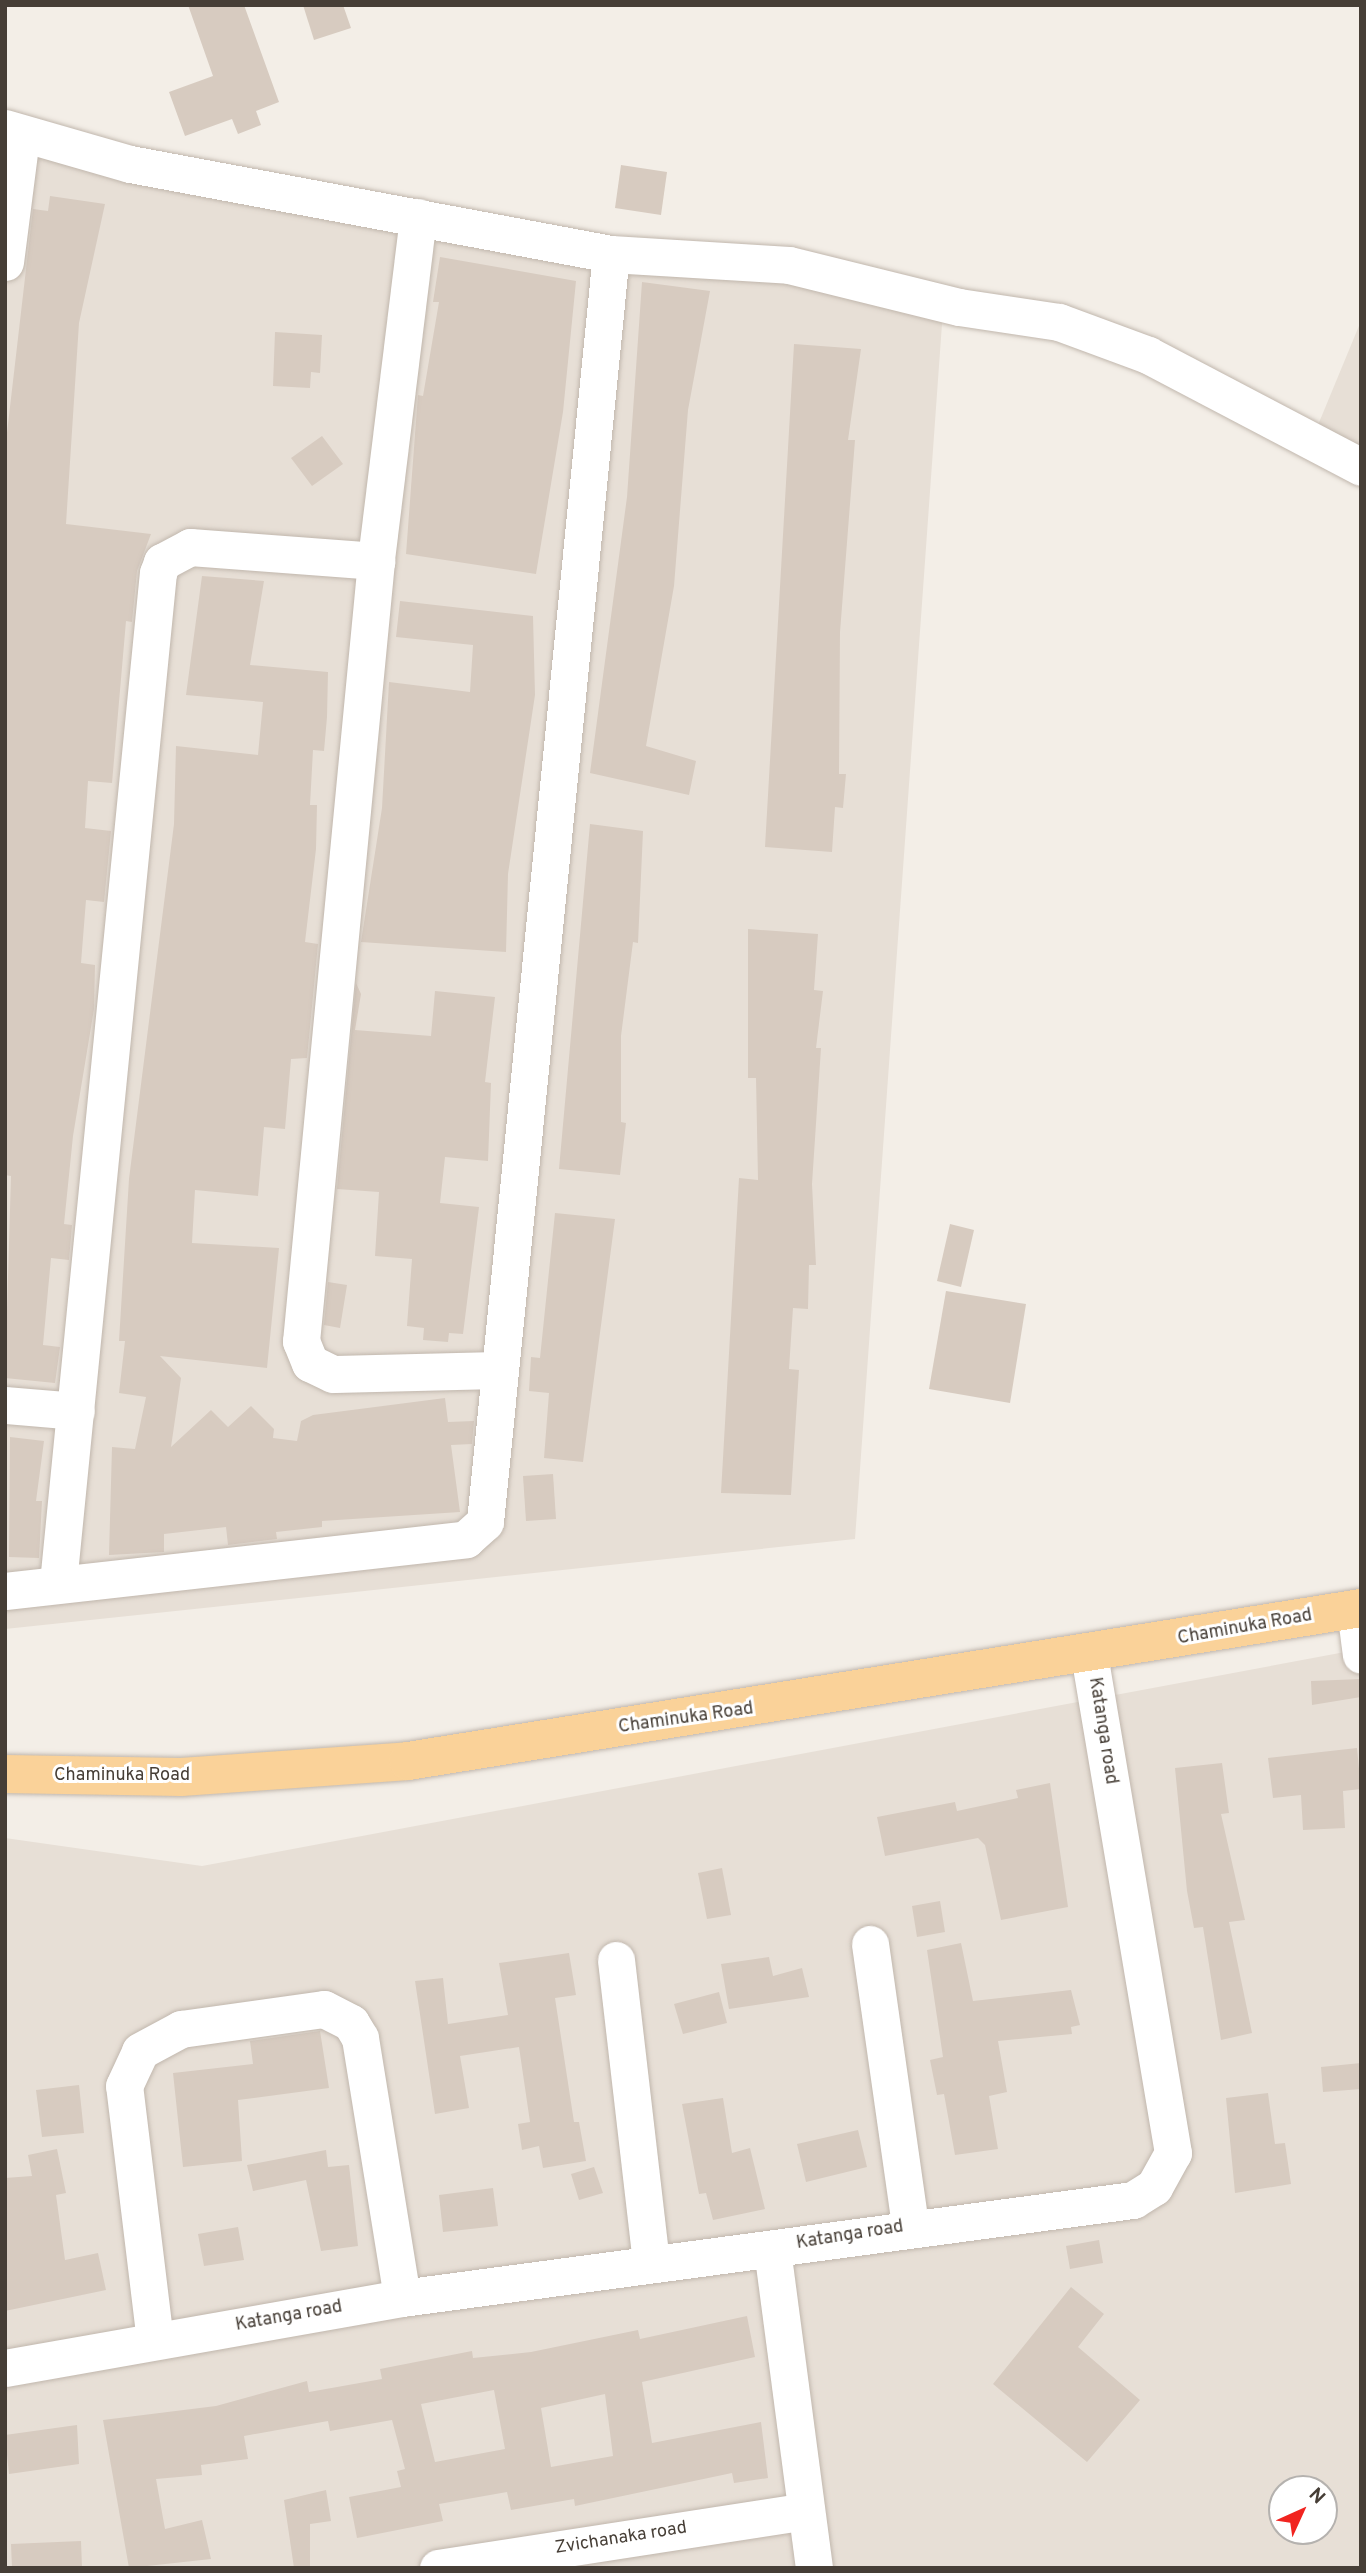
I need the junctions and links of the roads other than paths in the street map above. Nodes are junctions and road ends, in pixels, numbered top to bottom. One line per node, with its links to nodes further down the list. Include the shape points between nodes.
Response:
1 (13, 133): 2 (street, via 130,164); 4 (street)
2 (418, 217): 3 (street); 6 (street)
3 (611, 254): 5 (street, via 789,265 960,307 1059,322 1148,355); 7 (street)
4 (5, 262)
5 (1361, 467)
6 (376, 561): 7 (street, via 301,1341 310,1363 333,1374); 9 (street, via 190,547 162,562)
7 (499, 1370): 10 (street, via 485,1522 466,1539)
8 (5, 1405): 9 (street)
9 (76, 1411): 10 (street)
10 (58, 1583): 11 (street)
11 (5, 1591)
12 (1358, 1609): 13 (main road, Chaminuka Road); 14 (street)
13 (1090, 1654): 15 (main road, Chaminuka Road, via 408,1761 181,1777); 18 (street, Katanga road, via 1173,2153 1154,2187 1133,2200)
14 (1361, 1655)
15 (5, 1774)
16 (870, 1944): 18 (street)
17 (616, 1960): 20 (street)
18 (910, 2226): 19 (street, Katanga road)
19 (772, 2249): 20 (street, Katanga road); 24 (street)
20 (652, 2262): 21 (street, Katanga road)
21 (402, 2298): 22 (street, Katanga road); 22 (street, via 360,2038 351,2023 324,2009 181,2029 140,2051 124,2086)
22 (155, 2341): 23 (street, Katanga road)
23 (5, 2368)
24 (805, 2511): 25 (street, Zvichanaka road); 26 (street)
25 (438, 2568)
26 (814, 2568)

